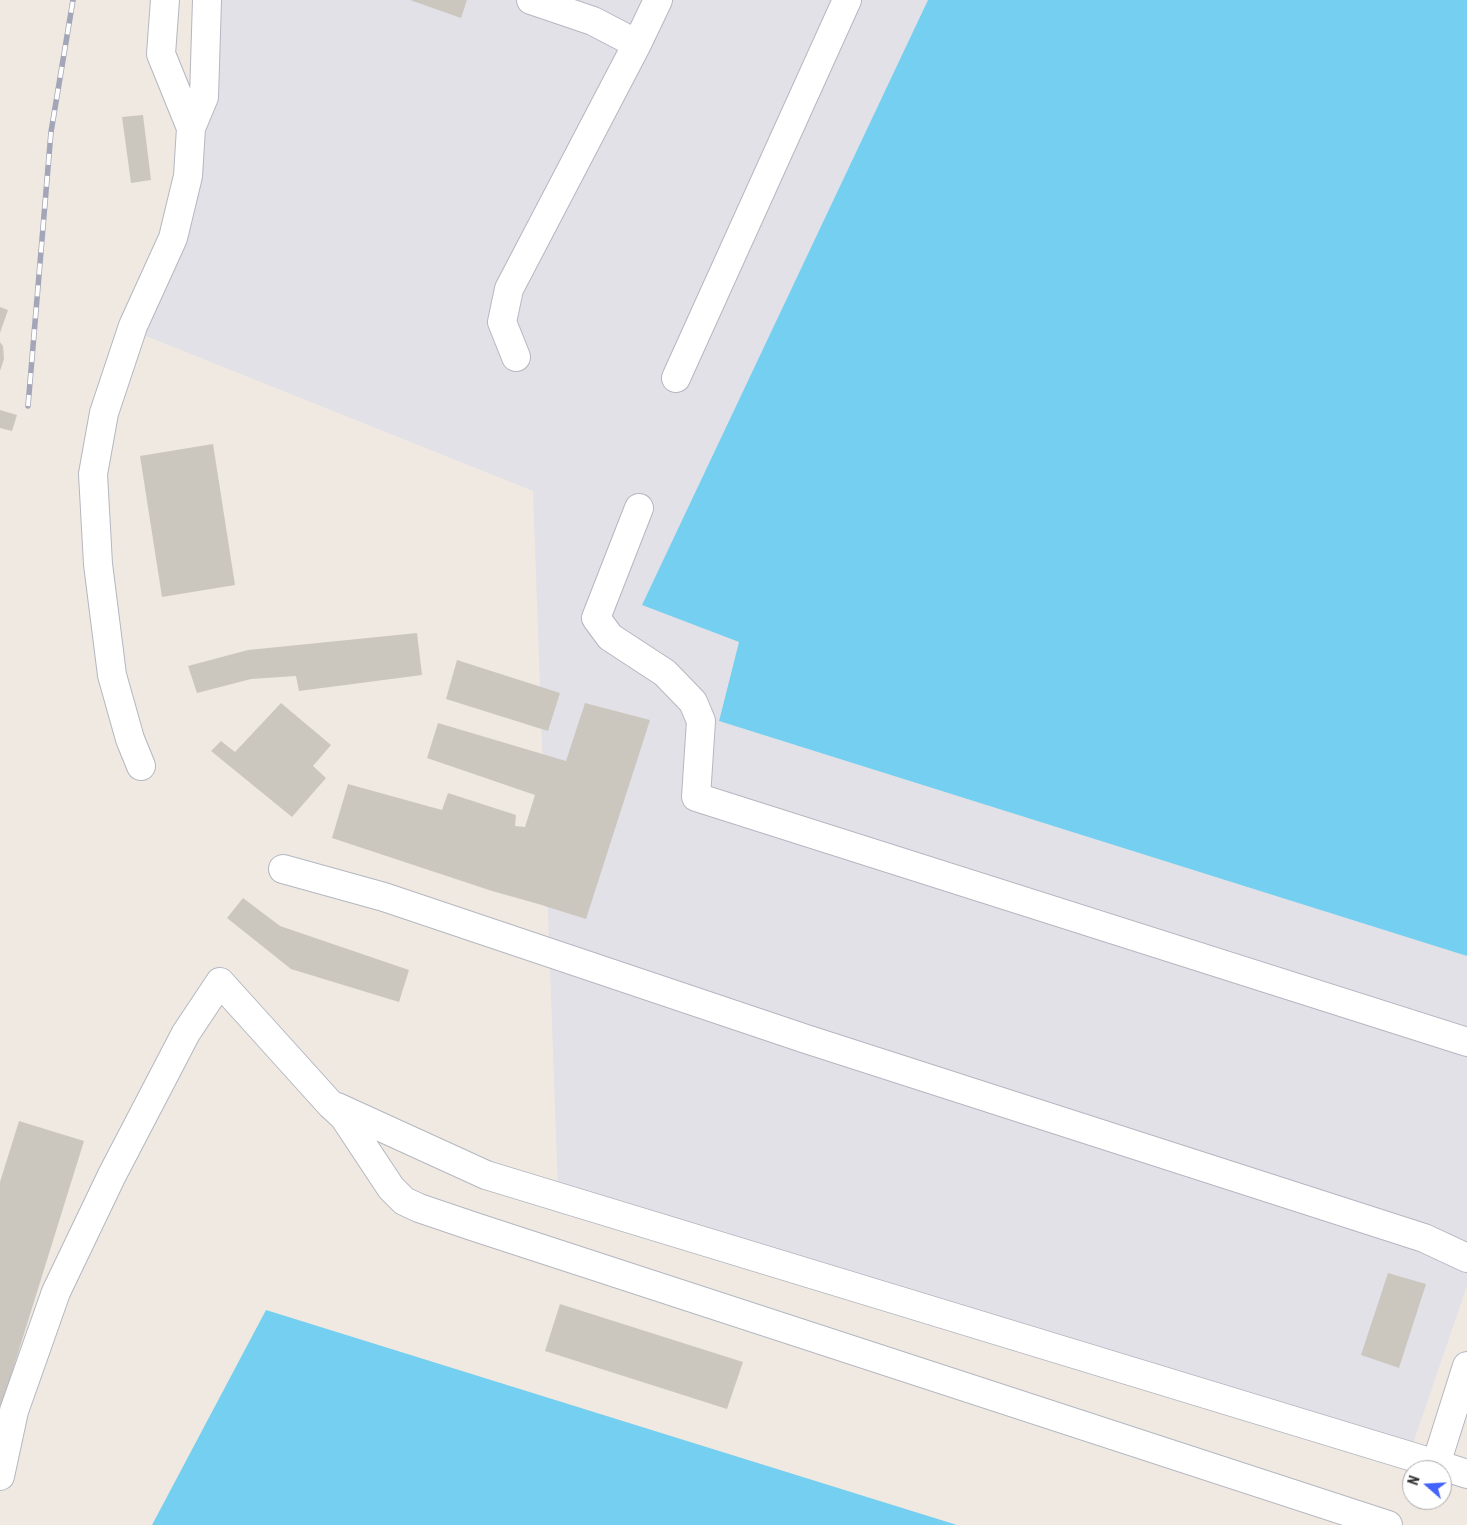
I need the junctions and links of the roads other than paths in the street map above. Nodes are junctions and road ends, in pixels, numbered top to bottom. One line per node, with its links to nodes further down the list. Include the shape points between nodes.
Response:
1 (164, 0): 8 (lane, via 161,54)
2 (207, 0): 8 (lane, via 204,96)
3 (531, 0): 6 (lane)
4 (658, 0): 7 (lane)
5 (847, 0): 10 (lane)
6 (591, 7): 7 (lane)
7 (637, 44): 9 (lane, via 509,288 502,322)
8 (191, 128): 12 (lane, via 188,176 172,238 133,326 104,413 93,474 98,564 112,675)
9 (516, 357)
10 (676, 378)
11 (639, 508): 14 (lane, via 596,618 610,637 665,673 693,702 702,721 696,797)
12 (141, 766)
13 (283, 870): 16 (lane, via 384,897 806,1039 1424,1238)
14 (1467, 1042)
15 (331, 1104): 18 (lane, via 486,1175); 22 (lane, via 220,982 186,1033 56,1292 14,1411); 23 (lane, via 344,1117 391,1188 404,1201 419,1208)
16 (1467, 1258)
17 (1467, 1366): 19 (lane)
18 (1423, 1460)
19 (1437, 1460)
20 (1452, 1469): 21 (lane)
21 (1467, 1474)
22 (0, 1476)
23 (1388, 1525)

